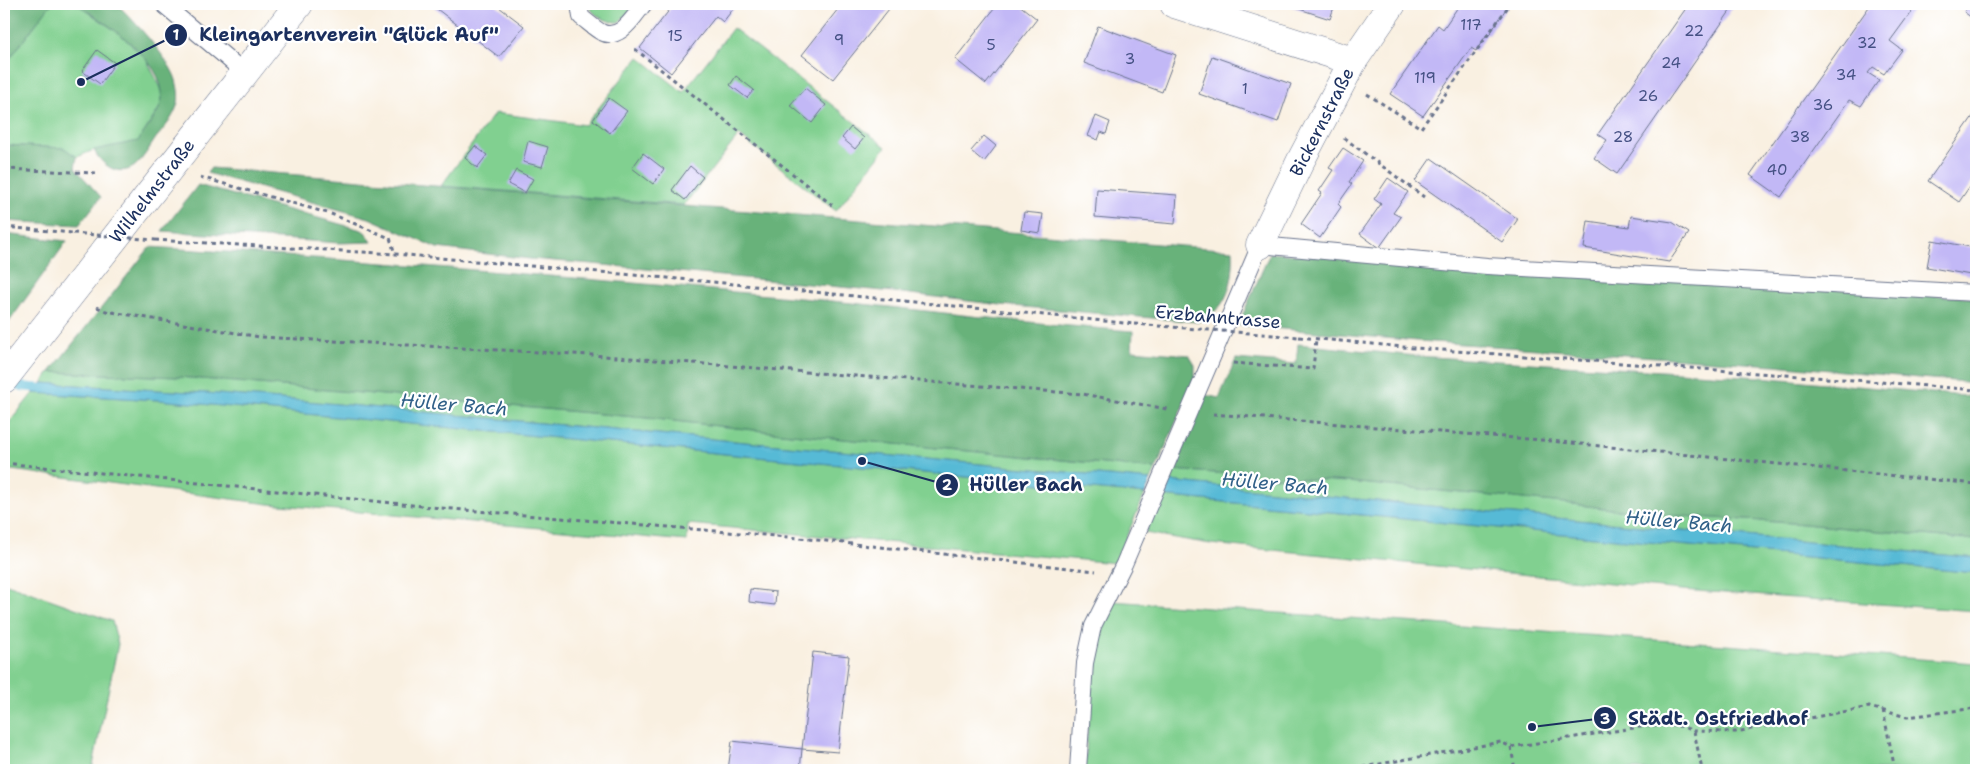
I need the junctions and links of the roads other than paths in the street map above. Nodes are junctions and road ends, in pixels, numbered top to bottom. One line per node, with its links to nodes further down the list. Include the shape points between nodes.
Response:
1 (163, 4): 8 (lane)
2 (299, 4): 8 (street, Wilhelmstraße)
3 (579, 4): 4 (lane, via 581,17 603,33 616,34)
4 (644, 4)
5 (1174, 4): 7 (street)
6 (1392, 4): 7 (street, Bickernstraße)
7 (1348, 70): 9 (street, Bickernstraße)
8 (245, 73): 11 (street, Wilhelmstraße)
9 (1260, 246): 10 (lane, via 1487,266); 12 (lane, via 1121,569 1093,626 1084,663)
10 (1976, 293)
11 (8, 374)
12 (1078, 770)

